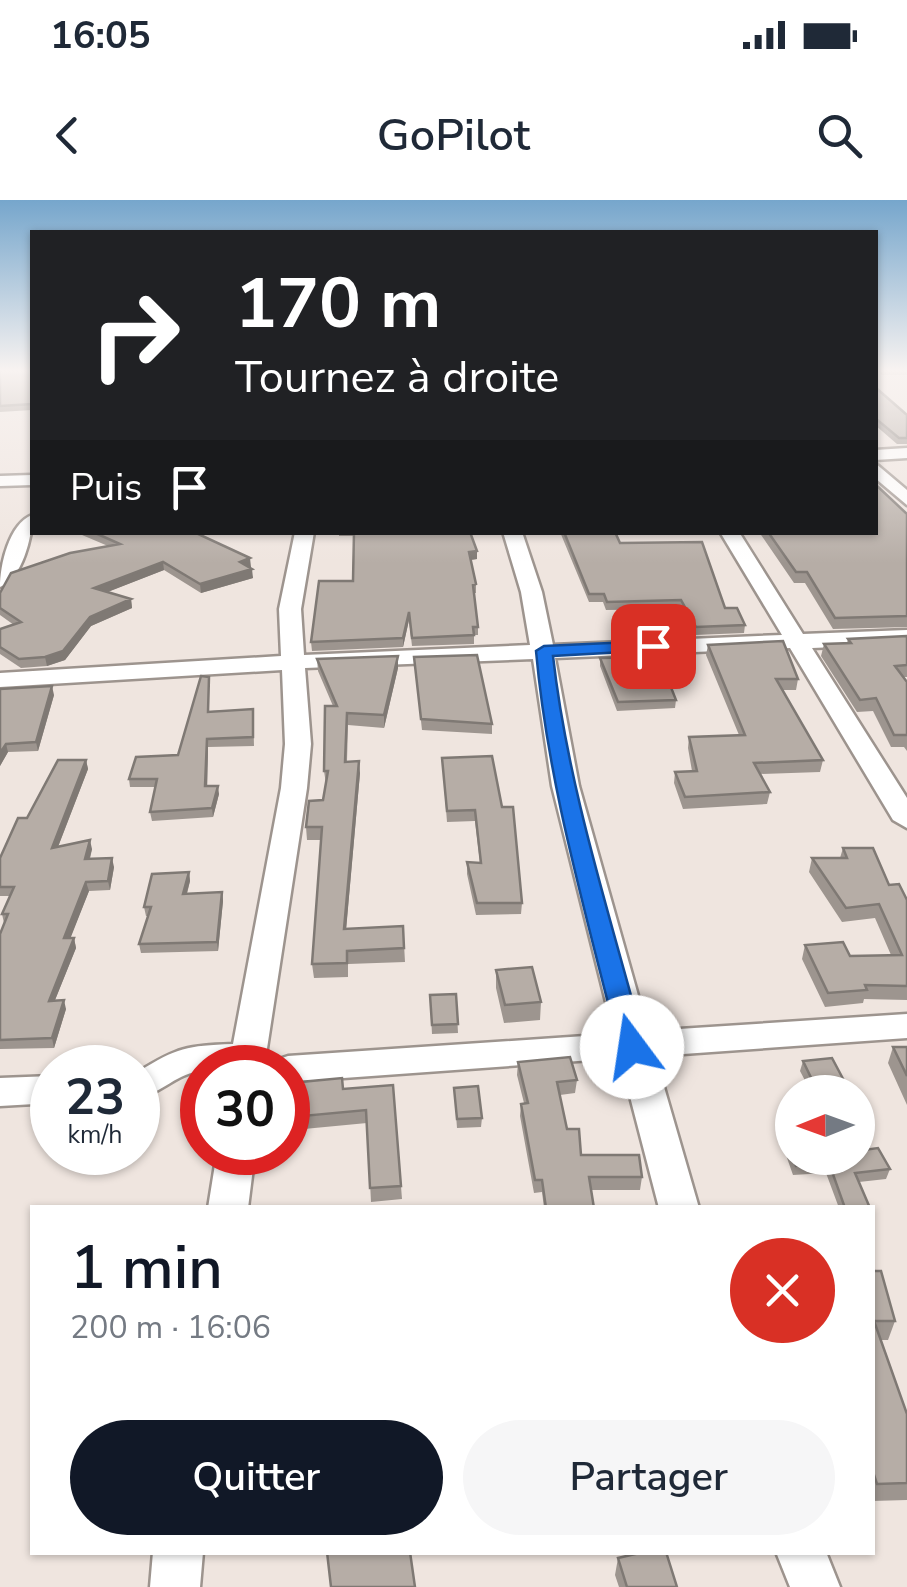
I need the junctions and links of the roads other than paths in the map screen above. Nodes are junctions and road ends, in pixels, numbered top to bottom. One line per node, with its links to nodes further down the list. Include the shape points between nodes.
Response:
1 (878, 454): 2 (street)
2 (907, 454)
3 (878, 471): 6 (street)
4 (30, 480): 5 (street)
5 (0, 481)
6 (907, 500)
7 (30, 524): 11 (street)
8 (303, 535): 15 (street, via 290,609)
9 (513, 535): 14 (street)
10 (731, 535): 13 (street)
11 (0, 581)
12 (907, 637): 13 (street)
13 (797, 639): 14 (street); 17 (street)
14 (544, 651): 15 (street); 20 (street, via 565,783)
15 (292, 662): 16 (street); 19 (street, via 294,788)
16 (0, 680)
17 (907, 820)
18 (907, 1026): 20 (street)
19 (250, 1045)
20 (632, 1047): 22 (street); 28 (street)
21 (180, 1061): 23 (street)
22 (310, 1068)
23 (160, 1076)
24 (30, 1091): 25 (street)
25 (0, 1092)
26 (233, 1175): 27 (street)
27 (228, 1205)
28 (679, 1205)
29 (178, 1555): 31 (street)
30 (802, 1555): 32 (street)
31 (175, 1587)
32 (815, 1587)

